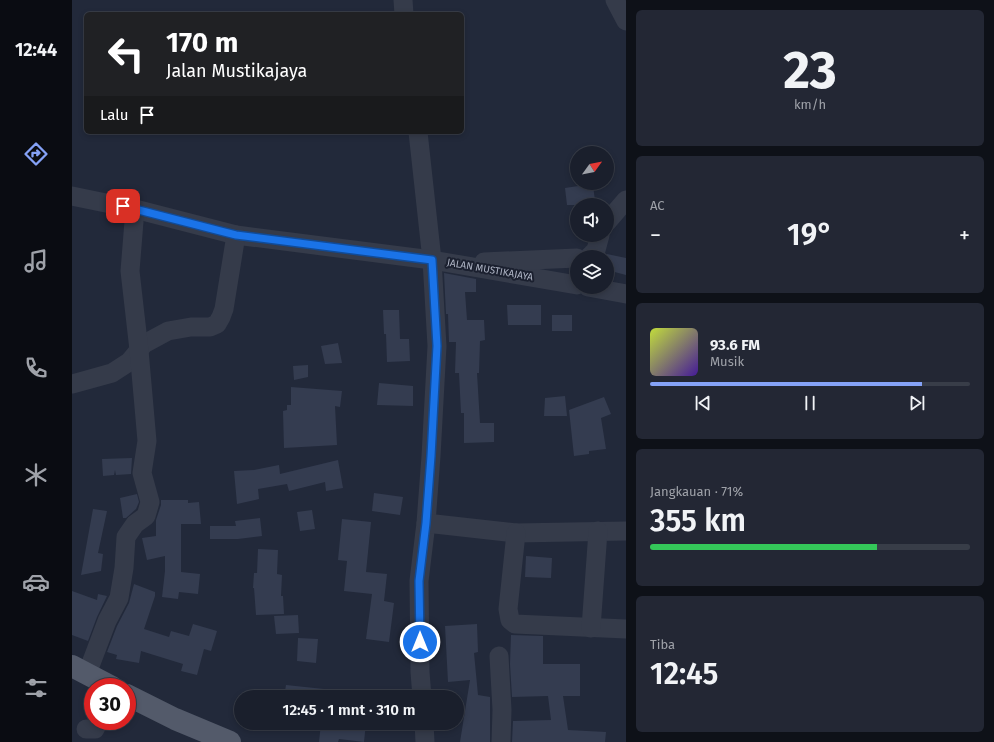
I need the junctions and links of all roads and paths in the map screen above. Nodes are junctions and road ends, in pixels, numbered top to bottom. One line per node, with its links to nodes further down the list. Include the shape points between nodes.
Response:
1 (403, 0): 3 (street)
2 (615, 0): 4 (street)
3 (404, 12)
4 (626, 20)
5 (418, 134): 12 (street)
6 (72, 196): 8 (street, JALAN MUSTIKAJAYA)
7 (626, 200): 9 (street)
8 (135, 209): 10 (street, JALAN MUSTIKAJAYA); 17 (street, via 130,271)
9 (614, 214)
10 (236, 235): 12 (street, JALAN MUSTIKAJAYA); 17 (street, via 224,309 217,324 168,331 144,344)
11 (570, 258): 13 (street)
12 (432, 260): 13 (street, JALAN MUSTIKAJAYA); 19 (street, via 437,346)
13 (459, 264): 14 (street, JALAN MUSTIKAJAYA)
14 (570, 284)
15 (614, 292): 16 (street)
16 (626, 294)
17 (139, 350): 18 (street, via 129,362 112,373); 26 (street, via 147,441 142,473 150,502 146,516 135,524 126,537 124,568 118,598)
18 (72, 384)
19 (426, 523): 22 (street); 28 (street, via 419,581)
20 (598, 531): 21 (street); 22 (street); 23 (street)
21 (626, 531)
22 (516, 533): 23 (street, via 508,609 510,620 515,624)
23 (591, 628): 24 (street)
24 (626, 629)
25 (499, 656): 33 (street)
26 (80, 670): 27 (main road)
27 (95, 678)
28 (421, 690)
29 (136, 699): 31 (main road, via 175,719)
30 (424, 730): 32 (street)
31 (230, 742)
32 (425, 742)
33 (501, 742)

